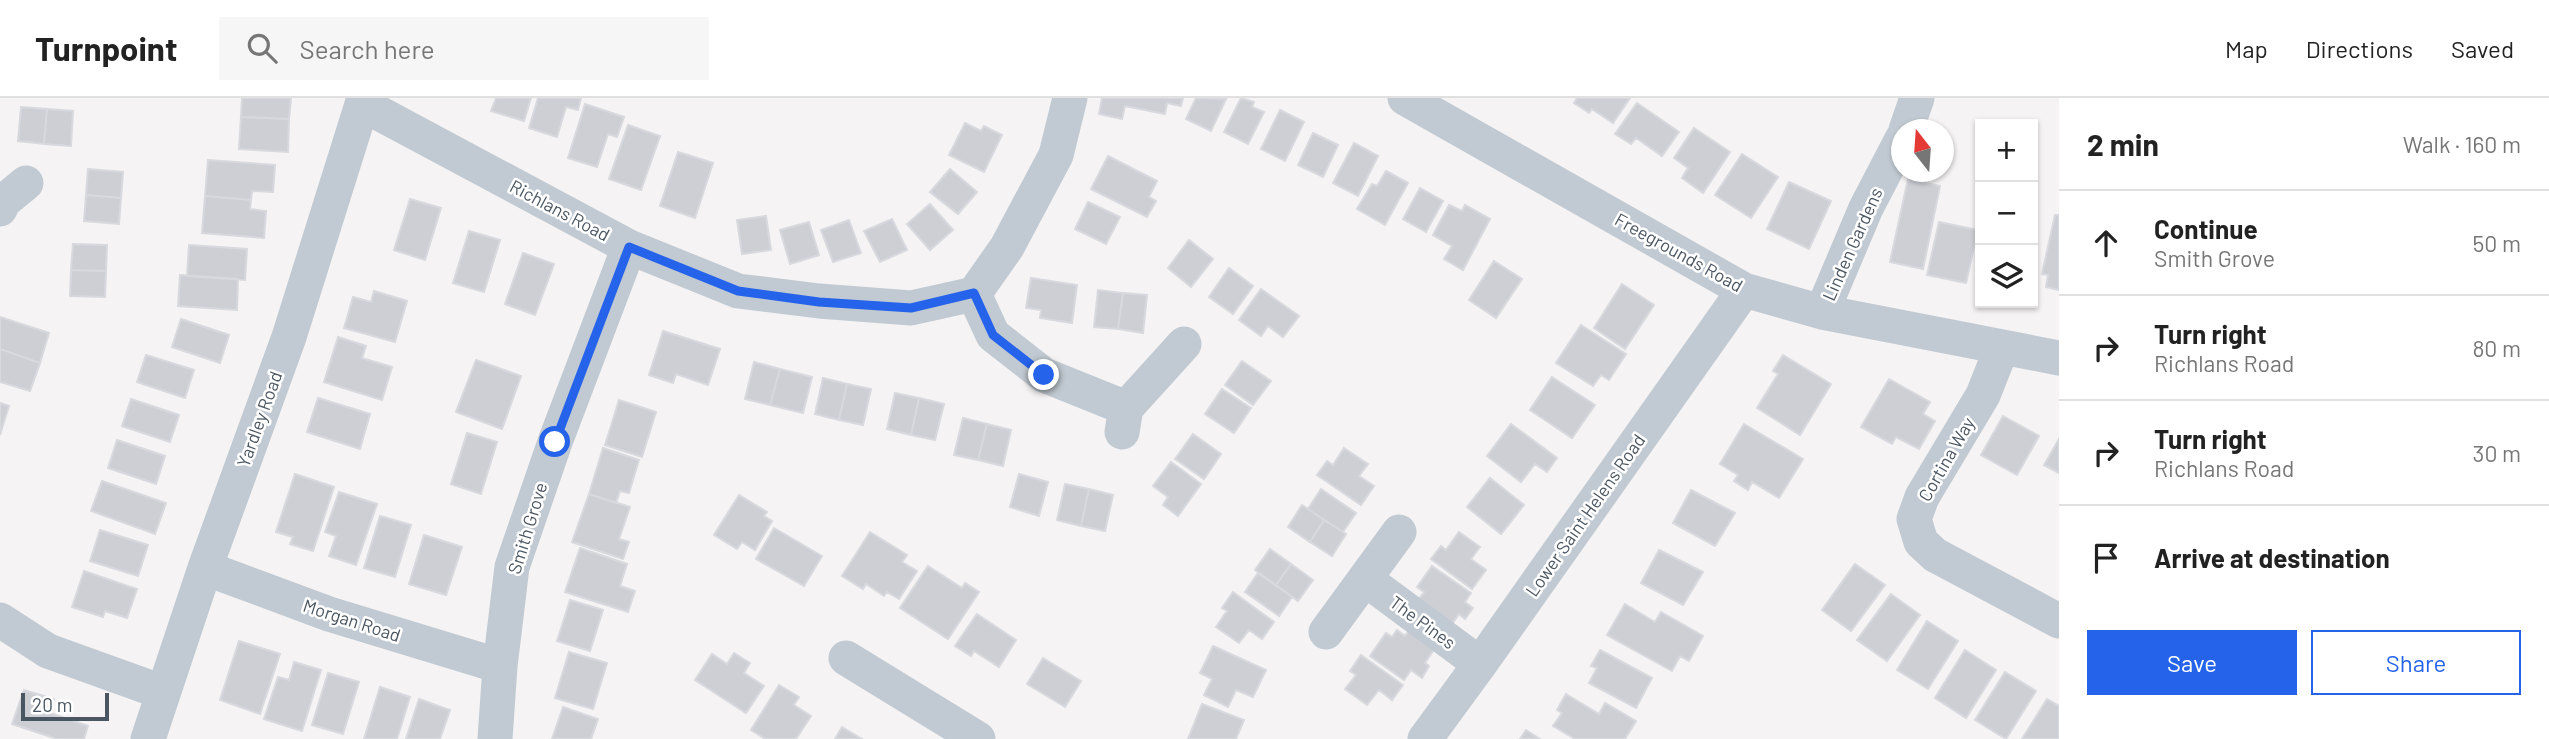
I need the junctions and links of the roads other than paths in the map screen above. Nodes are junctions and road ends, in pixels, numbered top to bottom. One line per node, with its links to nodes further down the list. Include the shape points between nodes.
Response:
1 (1070, 98): 11 (street, via 1056,155 1007,247)
2 (1405, 98): 10 (street, Freegrounds Road)
3 (1917, 98): 5 (street)
4 (363, 101): 9 (street, Richlans Road); 17 (street, Yardley Road, via 289,337)
5 (1910, 119)
6 (1891, 160): 12 (street, Linden Gardens)
7 (26, 183): 8 (street)
8 (0, 209)
9 (629, 247): 11 (street, Richlans Road, via 738,291 819,302 911,308); 24 (street, Smith Grove, via 512,568)
10 (1744, 290): 12 (street, Freegrounds Road); 23 (street, Lower Saint Helens Road)
11 (974, 293): 13 (street, via 993,335 1044,375 1124,420)
12 (1822, 312): 14 (street, Freegrounds Road)
13 (1184, 344)
14 (2003, 347): 15 (street, Freegrounds Road); 20 (street, Cortina Way, via 1983,394 1922,497 1914,519 1921,542 1935,555)
15 (2059, 358)
16 (1399, 532): 18 (street)
17 (205, 568): 24 (street, Morgan Road, via 330,614); 25 (street, Yardley Road)
18 (1365, 579): 21 (street); 23 (street, The Pines)
19 (0, 620): 25 (street, via 48,651)
20 (2059, 621)
21 (1326, 632)
22 (846, 658): 28 (street)
23 (1480, 664): 29 (street, Lower Saint Helens Road)
24 (500, 666): 27 (street, Smith Grove)
25 (162, 692): 26 (street, Yardley Road)
26 (148, 739)
27 (495, 739)
28 (978, 739)
29 (1425, 739)

